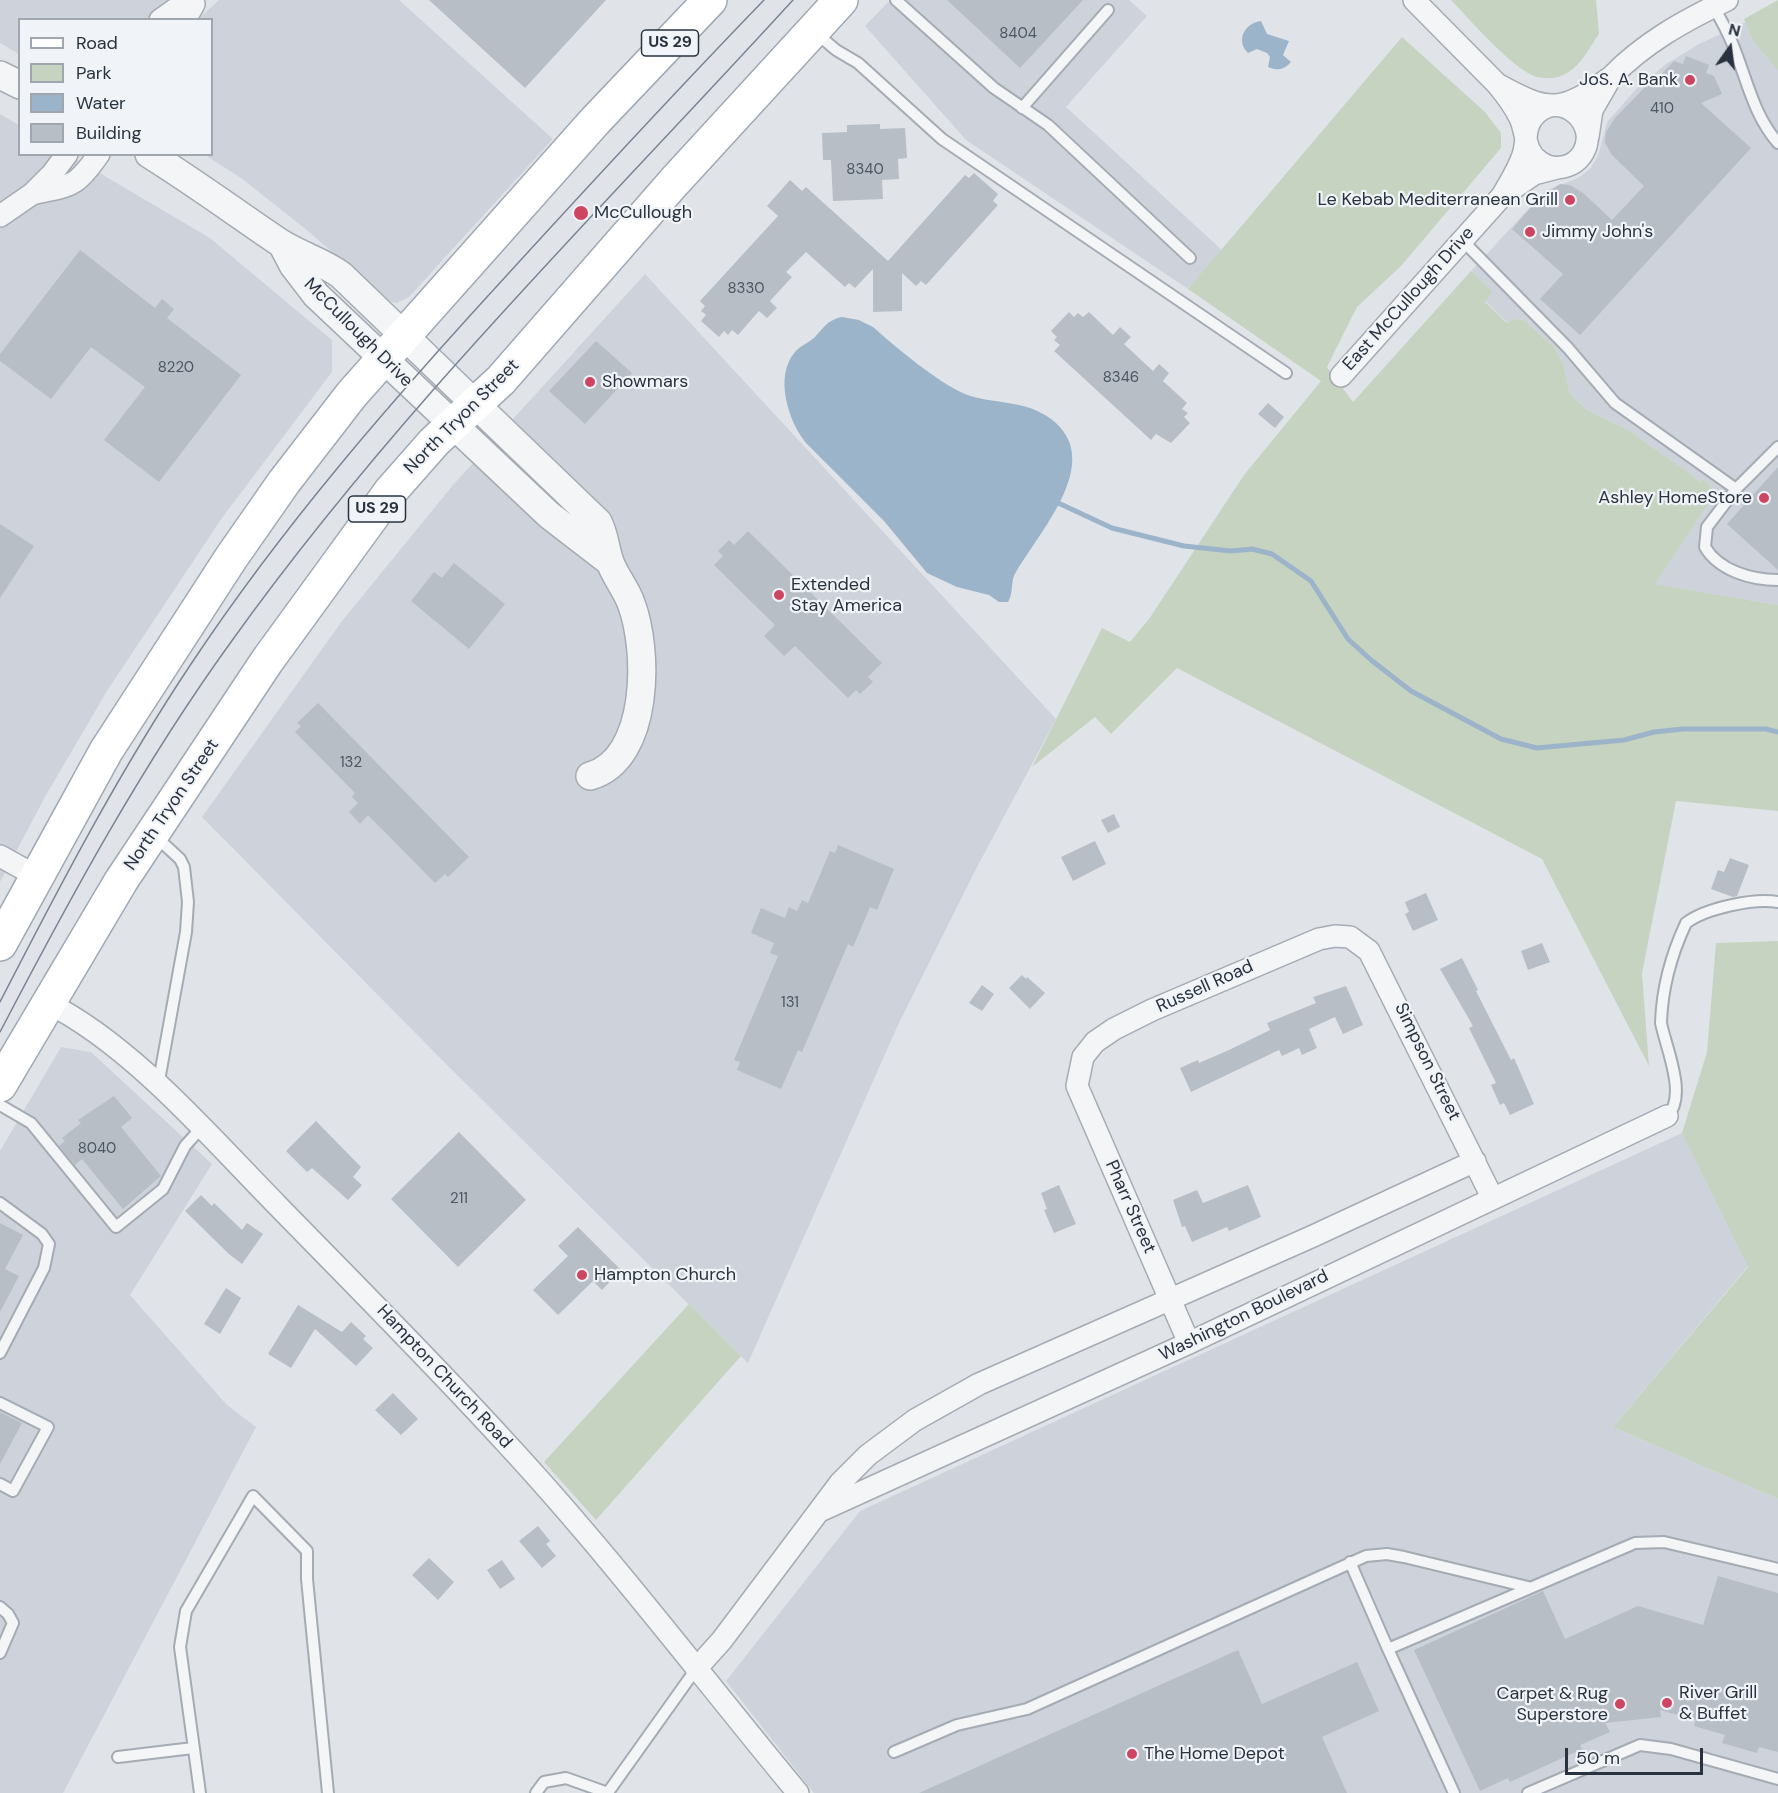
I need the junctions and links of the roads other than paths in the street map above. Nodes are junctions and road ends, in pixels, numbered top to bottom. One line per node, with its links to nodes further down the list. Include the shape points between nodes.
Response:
1 (711, 0): 28 (main road, US 29, via 595,121)
2 (841, 0): 9 (main road, North Tryon Street / US 29)
3 (896, 0): 15 (lane, via 994,88)
4 (1414, 0): 13 (street)
5 (1717, 2): 11 (street, East McCullough Drive, via 1640,49); 18 (lane, via 1766,126)
6 (193, 8): 8 (street, via 174,10)
7 (1108, 10): 15 (lane)
8 (163, 18)
9 (813, 30): 29 (lane, via 858,63 942,139); 31 (main road, North Tryon Street / US 29, via 501,380)
10 (0, 75): 12 (street)
11 (1611, 77): 14 (street, East McCullough Drive, via 1581,98); 16 (street, East McCullough Drive, via 1592,110)
12 (18, 84)
13 (1497, 84): 14 (street, via 1526,100); 17 (street, via 1518,114)
14 (1554, 106): 16 (street, via 1569,108 1577,114); 17 (street, East McCullough Drive, via 1533,117)
15 (1022, 108): 27 (lane, via 1048,125)
16 (1588, 137): 22 (street, East McCullough Drive, via 1577,160)
17 (1526, 140): 22 (street, via 1537,161); 24 (street, East McCullough Drive, via 1518,167)
18 (1778, 142)
19 (66, 156): 23 (street)
20 (97, 156): 23 (street, via 74,184)
21 (151, 156): 28 (street, McCullough Drive, via 282,244 292,265 316,295)
22 (1557, 168): 24 (street, East McCullough Drive, via 1534,174)
23 (32, 194): 25 (street)
24 (1502, 196): 26 (street, East McCullough Drive)
25 (0, 216)
26 (1462, 240): 30 (street, East McCullough Drive); 33 (lane, via 1568,348 1615,403)
27 (1190, 258)
28 (394, 347): 31 (street, McCullough Drive, via 437,370); 31 (street, McCullough Drive, via 417,390); 38 (main road, US 29, via 284,482 231,558 117,733)
29 (1286, 374)
30 (1341, 376)
31 (463, 415): 35 (street, via 569,533 610,562 632,603 639,629 642,681 632,734 609,764); 36 (main road, North Tryon Street / US 29, via 417,459 359,534 267,661)
32 (1778, 447): 33 (lane)
33 (1736, 489): 34 (lane, via 1707,526 1706,547 1714,558 1736,571)
34 (1778, 580)
35 (590, 776)
36 (152, 834): 42 (main road, North Tryon Street / US 29); 45 (lane, via 180,859 188,902)
37 (0, 856): 38 (street)
38 (36, 876): 41 (main road, US 29)
39 (1778, 902): 47 (lane, via 1741,904 1686,922 1666,981 1661,1012 1660,1023 1677,1093 1673,1109)
40 (1350, 937): 43 (street, Russell Road, via 1319,939 1152,1010 1095,1042); 49 (street, Simpson Street, via 1369,951 1379,968)
41 (0, 944)
42 (48, 1003): 44 (main road, North Tryon Street / US 29); 45 (street, Hampton Church Road, via 102,1035)
43 (1079, 1070): 52 (street, Pharr Street, via 1079,1094)
44 (0, 1085)
45 (158, 1086): 48 (street, Hampton Church Road)
46 (0, 1105): 48 (lane, via 31,1123 116,1227 163,1189 185,1146)
47 (1666, 1116): 50 (street, Washington Boulevard)
48 (201, 1128): 64 (street, Hampton Church Road, via 507,1444)
49 (1475, 1161): 50 (street, Simpson Street); 52 (street, Washington Boulevard)
50 (1492, 1197): 53 (street, Washington Boulevard)
51 (0, 1203): 54 (lane, via 42,1234 49,1244 44,1268)
52 (1171, 1299): 53 (street, Pharr Street); 57 (street, Washington Boulevard, via 946,1401 868,1455)
53 (1189, 1343): 57 (street, Washington Boulevard)
54 (0, 1353)
55 (0, 1403): 56 (lane, via 48,1427 13,1491)
56 (0, 1484)
57 (819, 1512): 64 (street, Washington Boulevard)
58 (1350, 1562): 60 (lane, via 1376,1554 1404,1557); 62 (lane); 66 (lane, via 1027,1709 957,1725)
59 (1778, 1569): 60 (lane, via 1649,1541 1618,1548)
60 (1528, 1587): 62 (lane)
61 (0, 1607): 63 (lane, via 13,1623)
62 (1388, 1649): 74 (lane)
63 (0, 1653)
64 (696, 1669): 69 (lane); 73 (street, Hampton Church Road)
65 (194, 1748): 67 (lane); 70 (lane); 71 (lane, via 180,1647 186,1611 252,1496 307,1551)
66 (894, 1752)
67 (118, 1757)
68 (1778, 1779): 75 (lane, via 1640,1744)
69 (608, 1792): 72 (lane, via 566,1778 544,1782)
70 (200, 1793)
71 (328, 1793)
72 (536, 1793)
73 (798, 1793)
74 (1454, 1793)
75 (1528, 1793)

